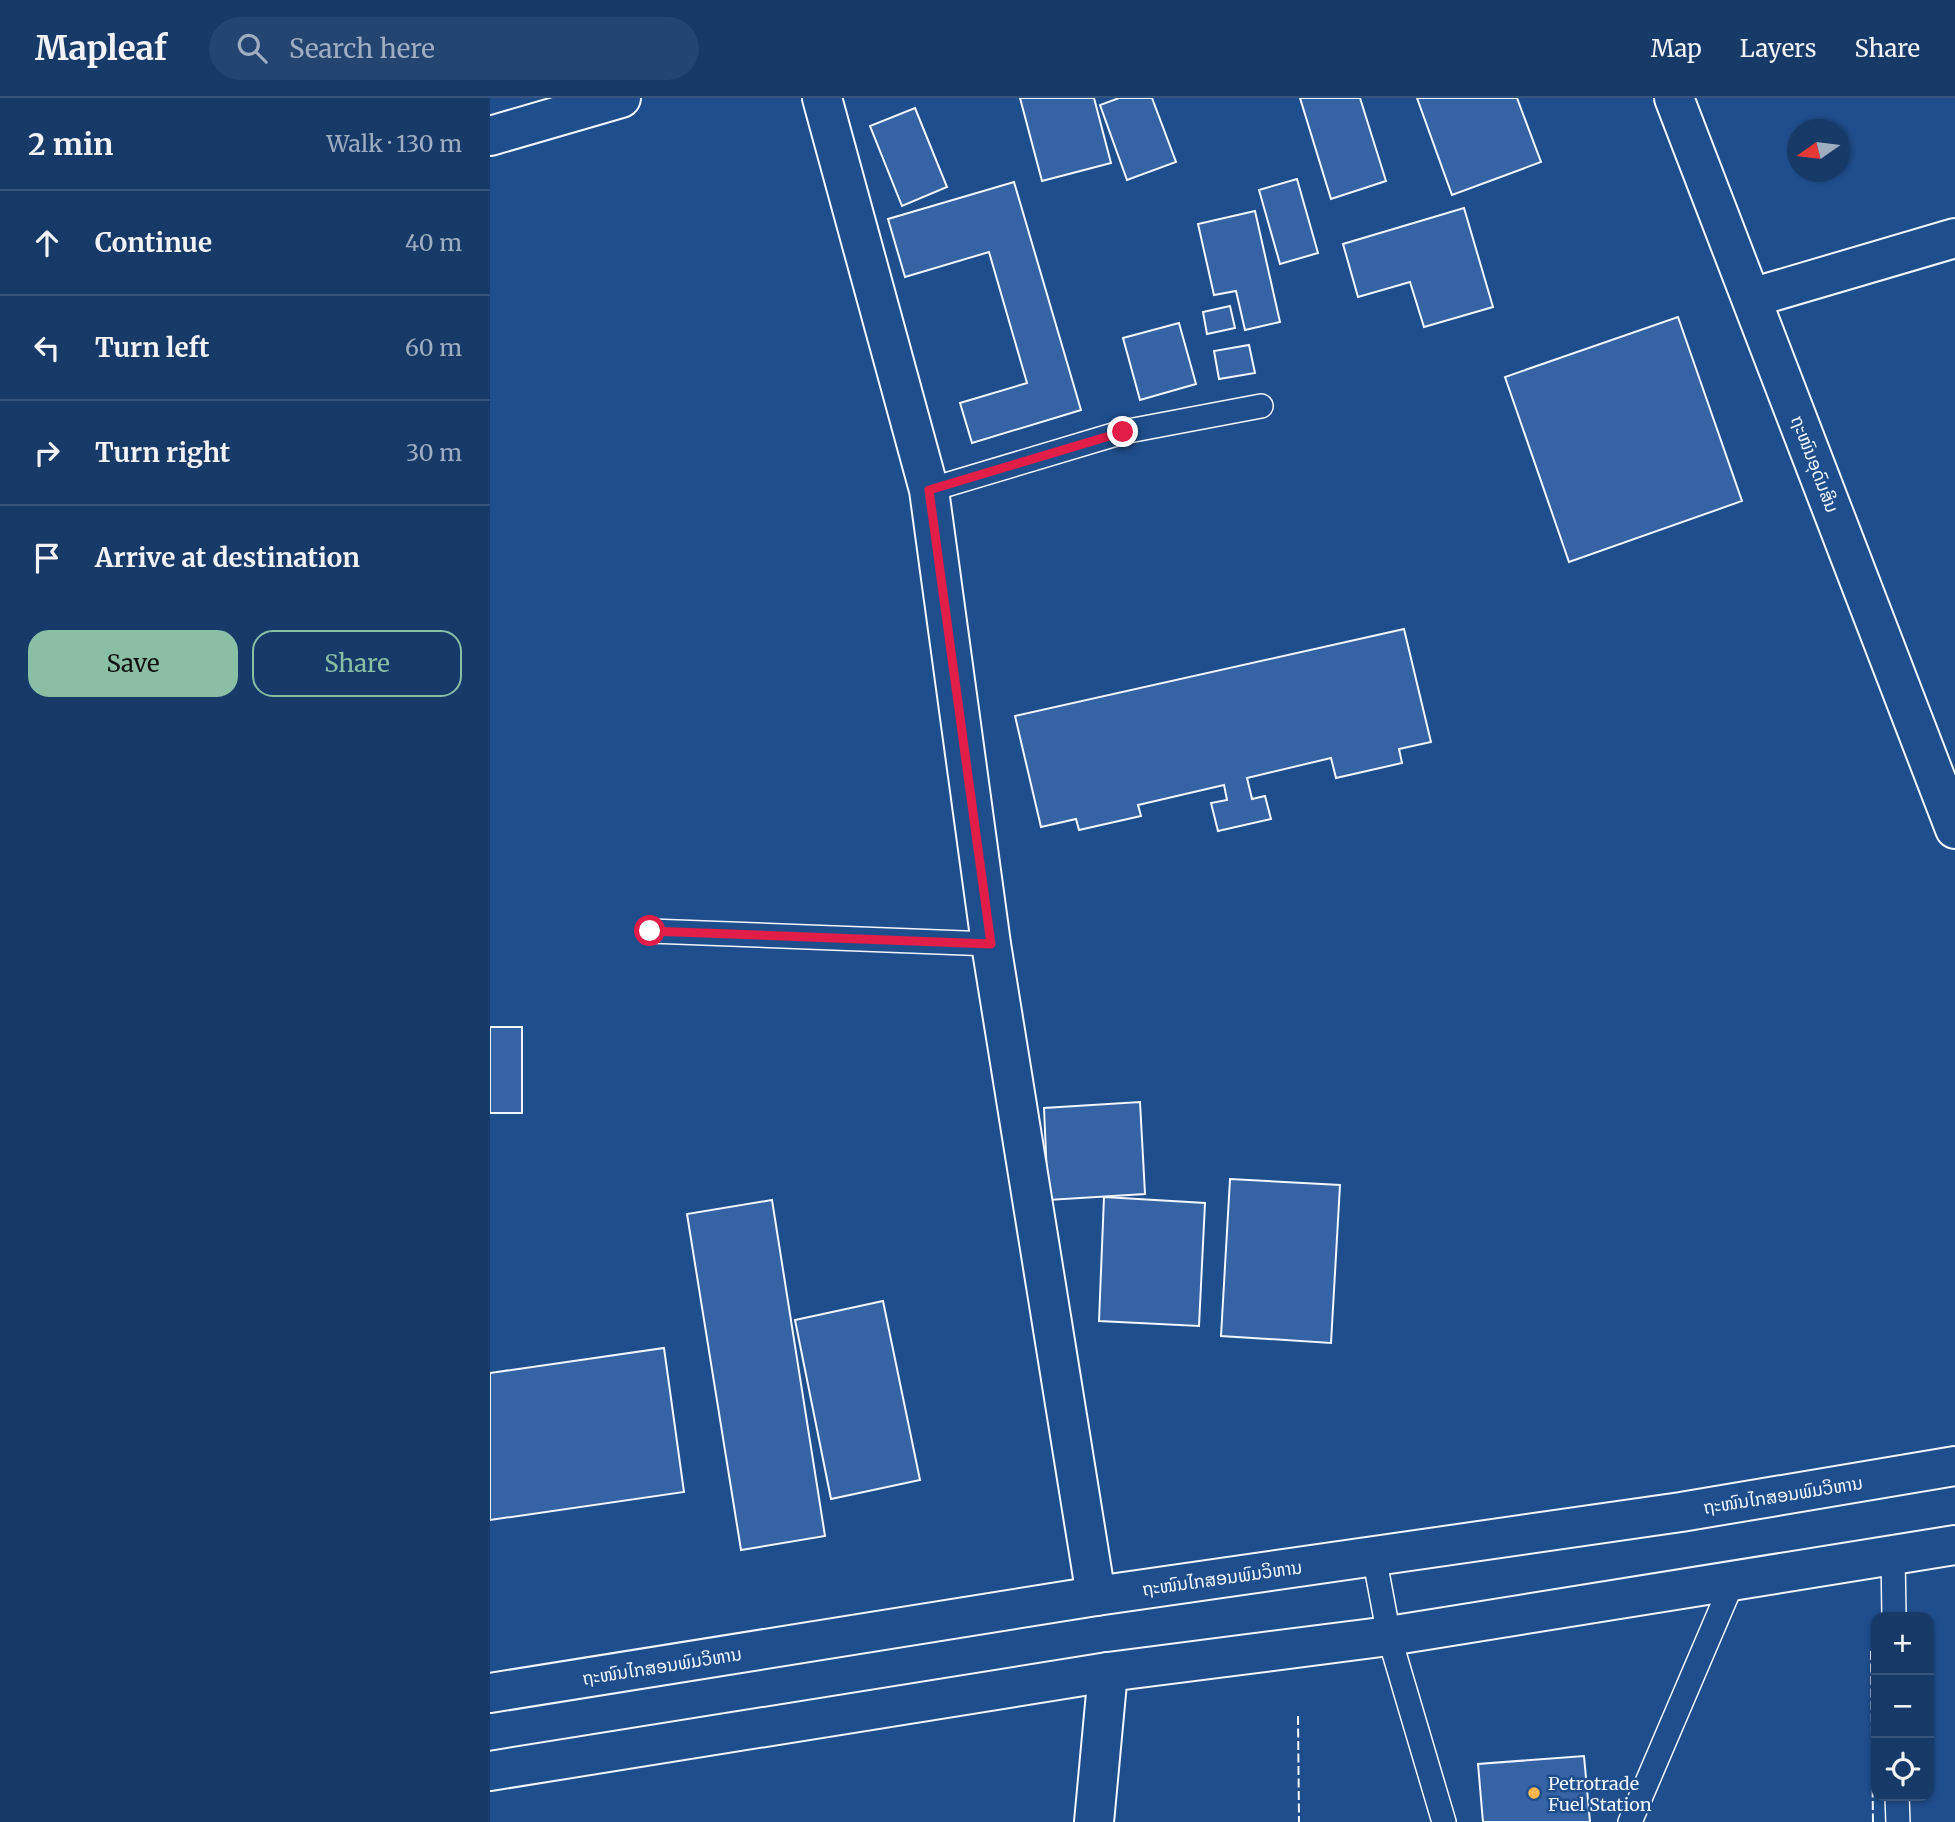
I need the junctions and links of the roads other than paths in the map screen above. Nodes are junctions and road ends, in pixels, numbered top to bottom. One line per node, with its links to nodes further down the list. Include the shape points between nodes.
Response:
1 (621, 98): 4 (main road)
2 (822, 98): 8 (main road)
3 (1674, 98): 6 (main road, ຖະໜົນອຸດົມສິນ)
4 (490, 135)
5 (1955, 238): 6 (main road)
6 (1751, 298): 9 (main road, ຖະໜົນອຸດົມສິນ)
7 (1261, 406): 8 (lane, via 1123,432)
8 (929, 490): 11 (main road)
9 (1955, 830)
10 (650, 931): 11 (lane)
11 (991, 944): 17 (main road)
12 (1955, 1466): 15 (main road, ຖະໜົນໄກສອນພົມວິຫານ, via 1681,1512)
13 (1955, 1545): 14 (main road)
14 (1893, 1555): 16 (main road); 18 (lane)
15 (1374, 1556): 17 (main road, ຖະໜົນໄກສອນພົມວິຫານ); 19 (lane)
16 (1733, 1581): 19 (main road); 26 (lane)
17 (1096, 1596): 21 (main road, ຖະໜົນໄກສອນພົມວິຫານ)
18 (1894, 1612)
19 (1389, 1636): 20 (main road); 25 (lane)
20 (1108, 1672): 22 (main road); 24 (main road)
21 (490, 1693)
22 (490, 1771)
23 (1897, 1801): 27 (lane)
24 (1094, 1822)
25 (1444, 1822)
26 (1630, 1822)
27 (1898, 1822)

